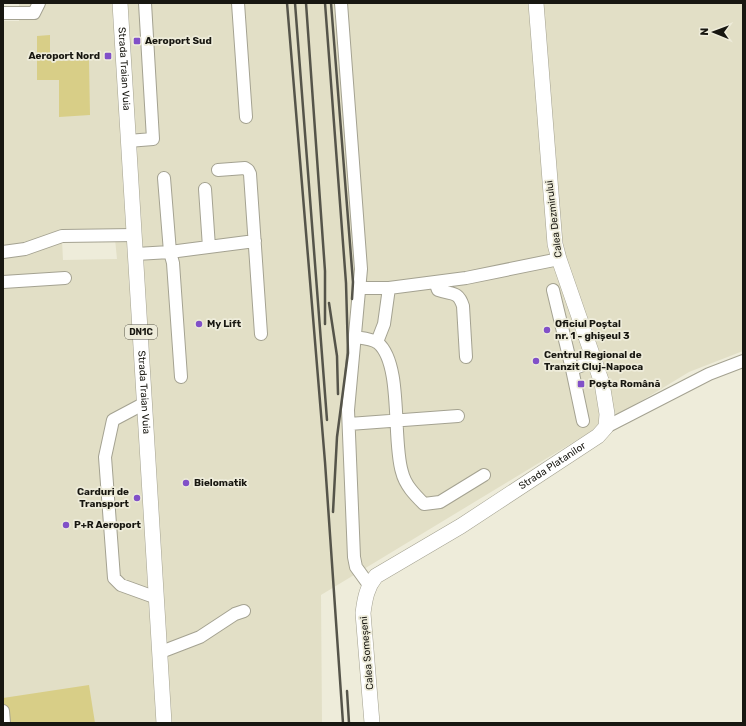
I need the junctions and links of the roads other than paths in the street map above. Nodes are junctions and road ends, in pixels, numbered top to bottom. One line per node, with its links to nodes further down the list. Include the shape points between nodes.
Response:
1 (120, 3): 9 (main road, Strada Traian Vuia / DN1C)
2 (145, 3): 9 (street, via 153,140)
3 (238, 3): 8 (street)
4 (341, 3): 23 (street, via 361,269)
5 (536, 3): 19 (main road, Calea Dezmirului, via 553,227)
6 (39, 4): 7 (street, via 34,13)
7 (3, 13)
8 (246, 117)
9 (128, 141): 13 (main road, Strada Traian Vuia / DN1C)
10 (218, 170): 14 (street, via 248,170)
11 (164, 178): 17 (street)
12 (205, 189): 15 (street)
13 (135, 235): 16 (street, via 62,236 25,249); 18 (main road, Strada Traian Vuia / DN1C)
14 (255, 242): 15 (street); 26 (street)
15 (209, 247): 17 (street)
16 (3, 252)
17 (170, 252): 18 (street); 33 (street, via 174,263)
18 (136, 254): 34 (main road, Strada Traian Vuia / DN1C)
19 (558, 259): 22 (street); 31 (main road, Calea Dezmirului)
20 (65, 278): 21 (street)
21 (3, 282)
22 (435, 282): 24 (street); 29 (street, via 438,290 457,294 461,299)
23 (359, 288): 24 (street); 27 (street)
24 (389, 288): 28 (street, via 384,324)
25 (553, 290): 32 (street)
26 (261, 334)
27 (355, 337): 28 (street); 38 (street)
28 (377, 342): 36 (street, via 387,353 392,371)
29 (466, 357)
30 (743, 361): 39 (street, Strada Platanilor, via 709,374)
31 (594, 362): 32 (street); 39 (main road, Calea Dezmirului, via 602,383 607,414)
32 (572, 369): 37 (street)
33 (181, 377)
34 (144, 403): 42 (main road, Strada Traian Vuia / DN1C); 42 (street, via 113,420 106,457 114,578 121,585)
35 (458, 416): 36 (street)
36 (397, 421): 38 (street); 40 (street, via 398,458 402,474 412,493 424,504 440,502)
37 (583, 421)
38 (349, 424): 41 (street, via 354,557 356,566)
39 (606, 427): 41 (main road, Strada Platanilor, via 598,436 461,526 376,576)
40 (484, 475)
41 (369, 585): 51 (main road, Calea Someșeni, via 363,613)
42 (157, 598): 44 (main road, Strada Traian Vuia / DN1C)
43 (244, 611): 44 (street, via 200,637)
44 (161, 652): 45 (main road, Strada Traian Vuia / DN1C)
45 (162, 685): 48 (main road, Strada Traian Vuia / DN1C); 49 (main road, Strada Traian Vuia / DN1C); 50 (main road, DN1C)
46 (3, 711): 47 (street)
47 (4, 723)
48 (158, 723)
49 (164, 723)
50 (169, 723)
51 (372, 723)

